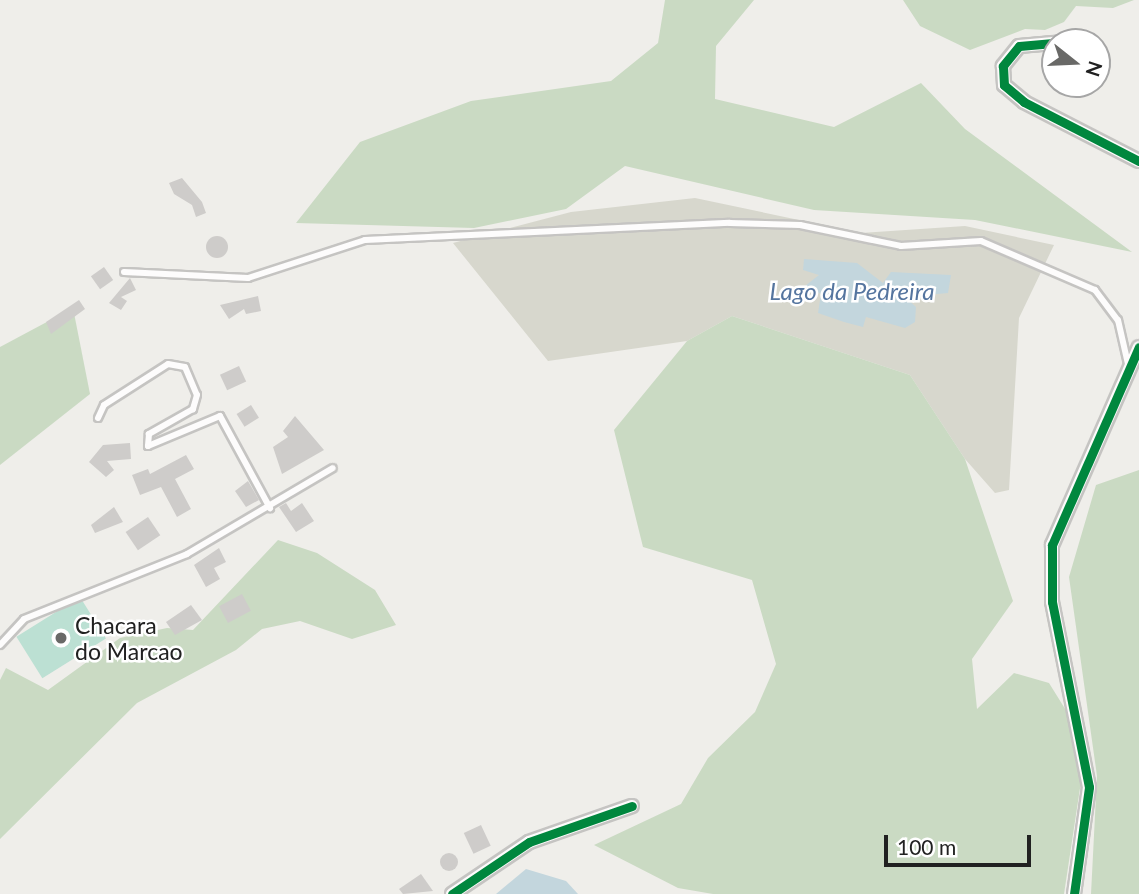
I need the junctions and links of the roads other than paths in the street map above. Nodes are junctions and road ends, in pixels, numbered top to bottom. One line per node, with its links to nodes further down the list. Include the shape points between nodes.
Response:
1 (1041, 44): 2 (street, via 1019,46 1008,53 1004,85)
2 (1139, 161)
3 (124, 272): 5 (lane, via 248,278 365,240 730,223 800,225 901,246 981,241 1095,290 1118,320)
4 (1139, 347): 5 (street)
5 (1128, 364): 12 (street, via 1052,545 1052,602 1089,787)
6 (98, 418): 8 (lane, via 104,405 168,364 185,367 197,395 193,409 149,434 148,446 220,416)
7 (333, 468): 8 (lane)
8 (270, 508): 9 (lane, via 187,554 24,619)
9 (0, 645)
10 (632, 806): 11 (street, via 528,842)
11 (452, 894)
12 (1074, 894)

